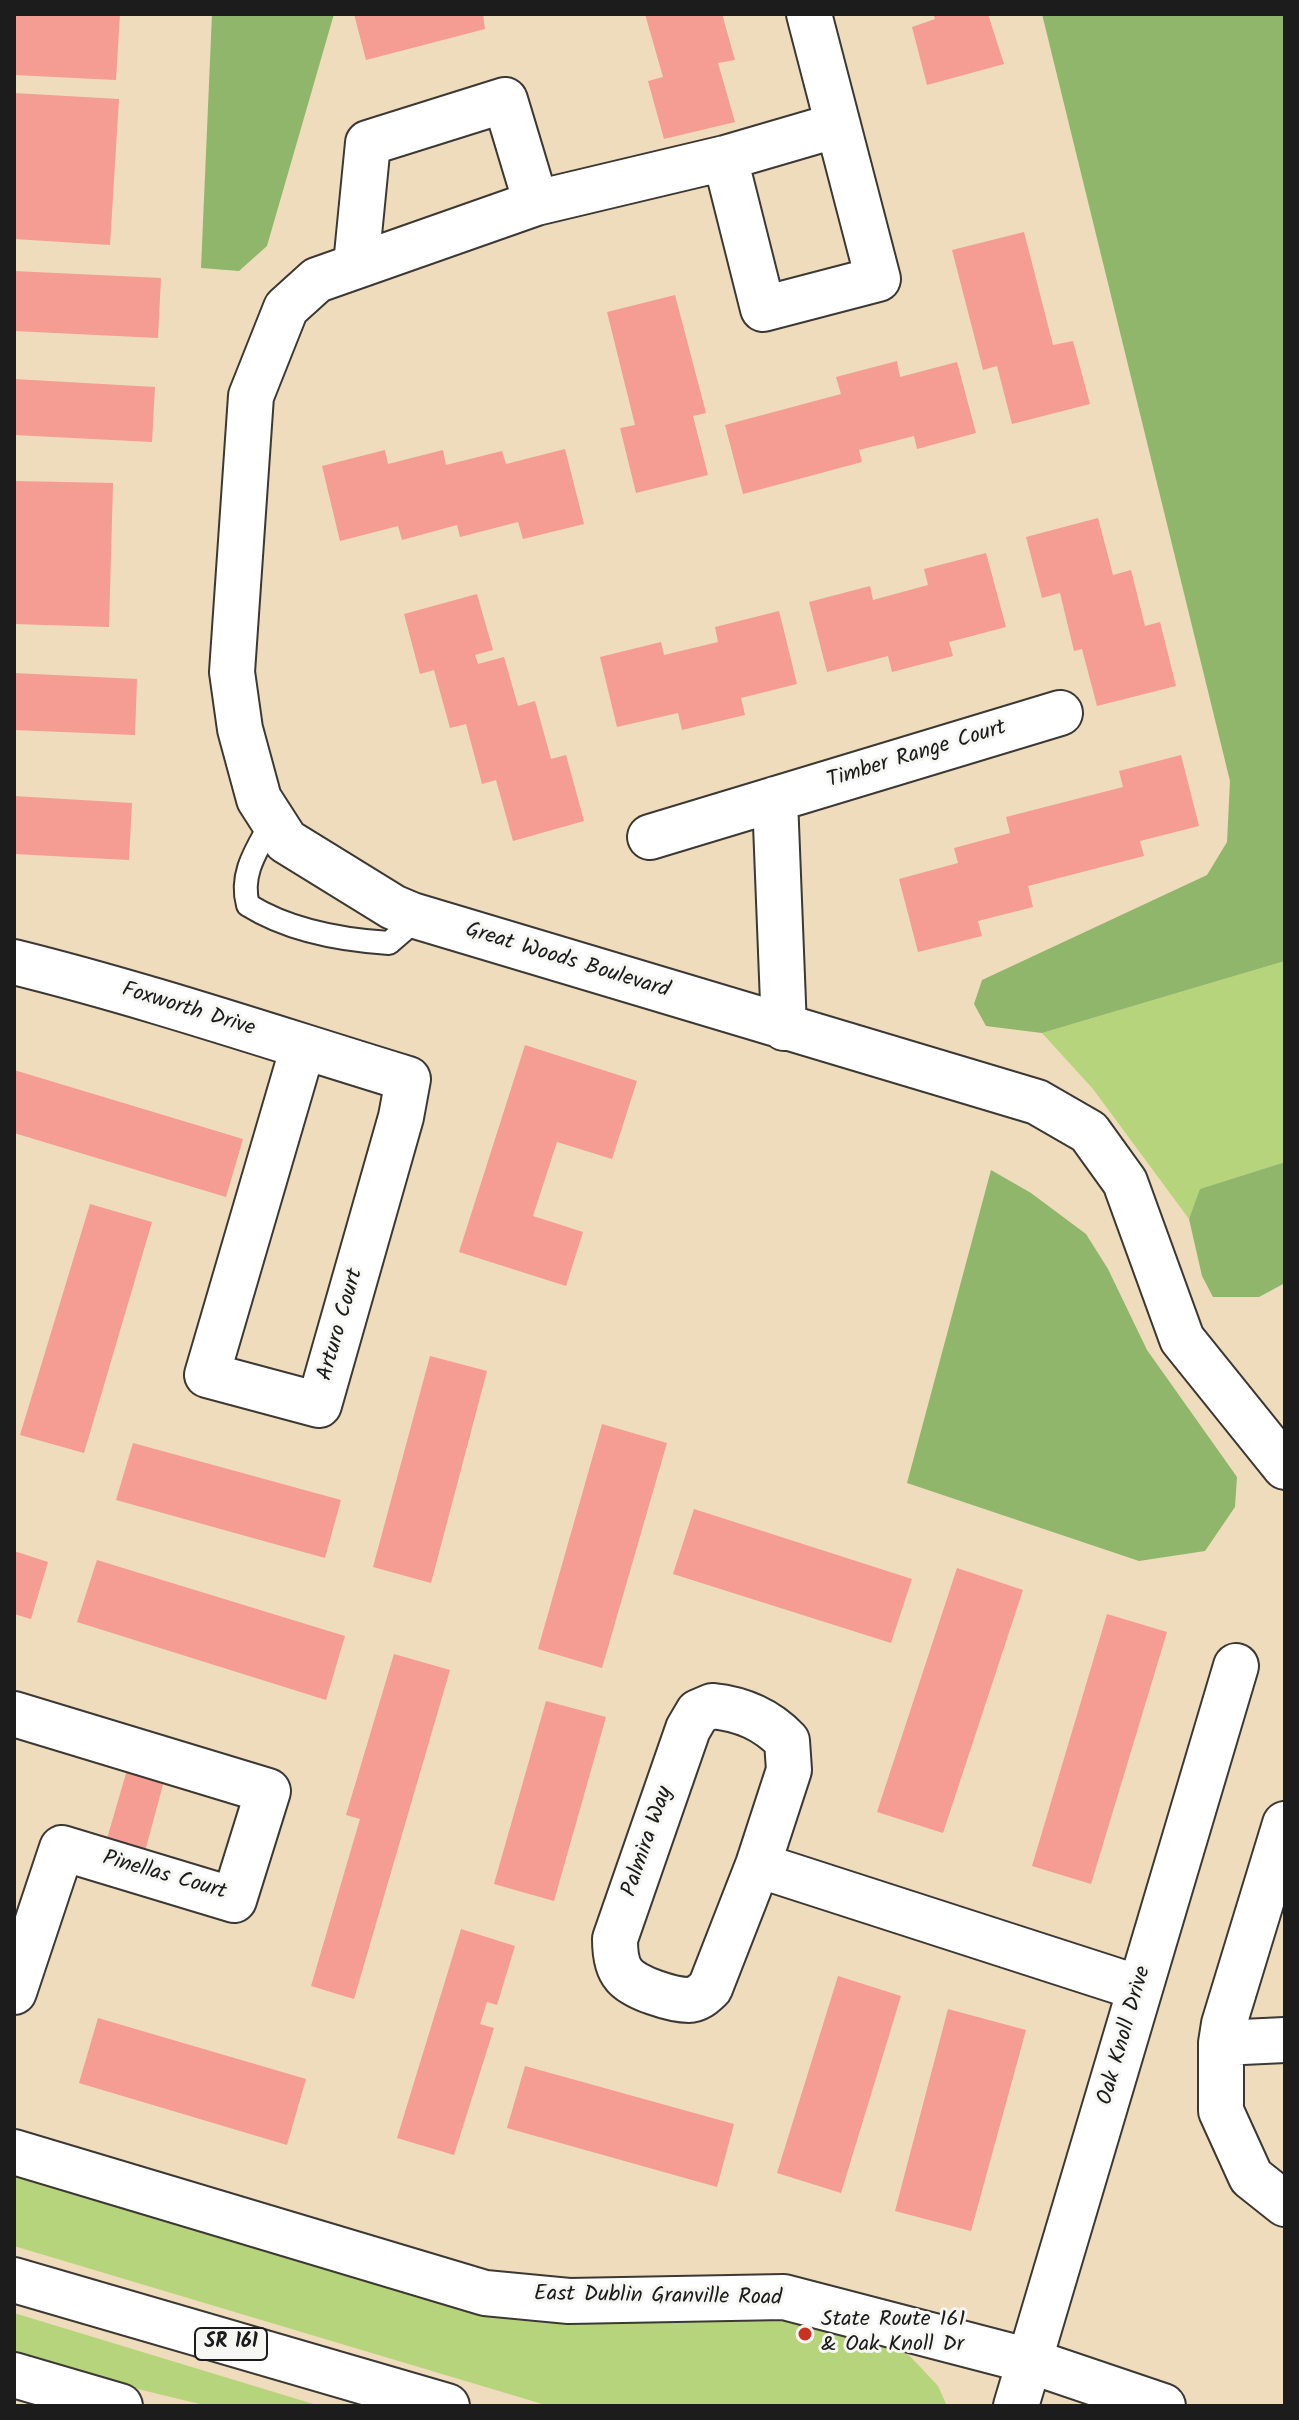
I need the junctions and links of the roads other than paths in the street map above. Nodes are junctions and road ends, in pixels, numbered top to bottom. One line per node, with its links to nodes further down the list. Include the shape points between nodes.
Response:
1 (809, 14): 2 (street)
2 (838, 125): 3 (street, Great Woods Boulevard); 3 (street, via 878,279 763,309)
3 (725, 158): 4 (street, Great Woods Boulevard)
4 (536, 203): 5 (street, Great Woods Boulevard); 5 (street, via 505,100 368,143)
5 (356, 265): 8 (street, Great Woods Boulevard, via 317,280 286,308 251,396 232,672 240,729 259,799)
6 (1060, 713): 7 (street, Timber Range Court)
7 (775, 799): 9 (street, Timber Range Court); 12 (street)
8 (273, 820): 10 (street, Great Woods Boulevard, via 286,841 301,851); 10 (lane, via 249,867 243,888 248,905 271,920 389,943)
9 (650, 837)
10 (419, 917): 12 (street, Great Woods Boulevard)
11 (14, 962): 13 (street, Foxworth Drive)
12 (784, 1028): 15 (street, Great Woods Boulevard, via 1037,1102 1089,1132 1125,1182 1182,1339)
13 (303, 1047): 14 (street, Foxworth Drive); 14 (street, Arturo Court, via 207,1375 319,1405 408,1079)
14 (361, 1065)
15 (1285, 1467)
16 (1236, 1666): 20 (street, Oak Knoll Drive)
17 (14, 1714): 21 (street, Pinellas Court, via 268,1791 234,1900 62,1848)
18 (1285, 1824): 23 (street)
19 (758, 1865): 19 (street, Palmira Way, via 789,1770 787,1741 760,1719 712,1706 698,1712 688,1729 615,1939 624,1975 647,1990 689,2000 702,1996 710,1988); 20 (street)
20 (1139, 1988): 27 (street, Oak Knoll Drive)
21 (14, 1992)
22 (1285, 2040): 23 (street)
23 (1221, 2043): 25 (street, via 1221,2111 1251,2177)
24 (14, 2152): 27 (street, East Dublin Granville Road, via 485,2293 569,2301 784,2297)
25 (1285, 2204)
26 (14, 2280): 30 (street, SR 161)
27 (1030, 2361): 31 (street, Oak Knoll Drive); 32 (street, East Dublin Granville Road)
28 (14, 2375): 29 (street)
29 (120, 2406)
30 (447, 2406)
31 (1016, 2406)
32 (1163, 2406)

